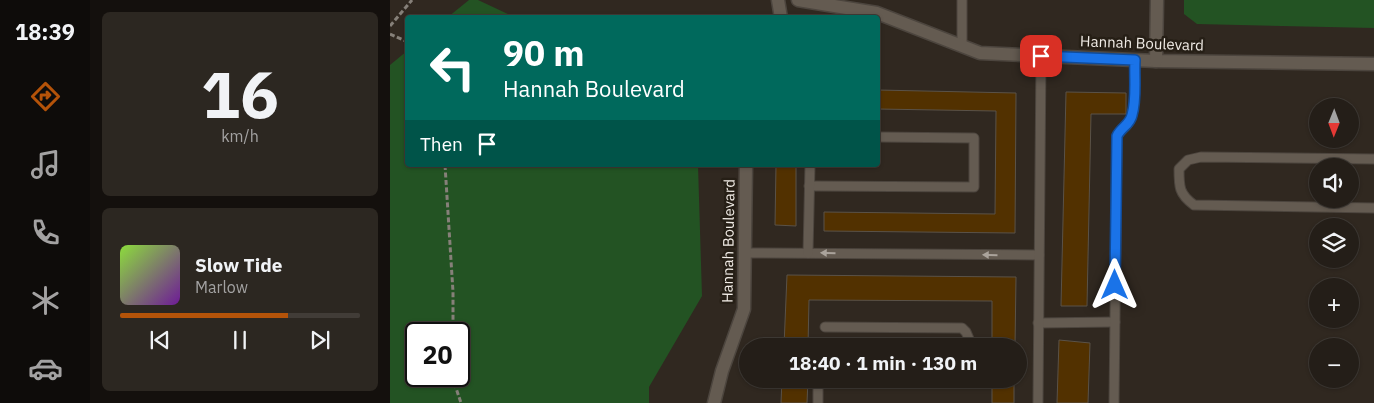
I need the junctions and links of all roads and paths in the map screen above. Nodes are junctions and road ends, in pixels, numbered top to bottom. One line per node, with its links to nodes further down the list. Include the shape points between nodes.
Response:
1 (412, 0): 7 (path)
2 (778, 0): 6 (street)
3 (798, 0): 10 (street, Hannah Boulevard, via 877,13)
4 (962, 0): 10 (lane)
5 (1157, 0): 13 (street)
6 (780, 15)
7 (390, 26)
8 (390, 34): 9 (path)
9 (405, 41)
10 (962, 46): 11 (street, Hannah Boulevard, via 980,53)
11 (1041, 56): 12 (street, Hannah Boulevard); 24 (lane)
12 (1135, 60): 13 (street, Hannah Boulevard); 26 (lane, via 1133,114 1117,136)
13 (1156, 61): 14 (street, Hannah Boulevard)
14 (1374, 64)
15 (880, 137): 20 (lane, via 974,138 974,187)
16 (1374, 159): 21 (lane, via 1201,157 1188,160 1179,169 1179,183 1183,197 1194,205)
17 (445, 167): 25 (path)
18 (746, 167): 22 (street, Hannah Boulevard)
19 (810, 167): 20 (lane)
20 (809, 186): 23 (lane)
21 (1374, 208)
22 (746, 253): 23 (lane); 33 (street, Hannah Boulevard, via 744,309)
23 (808, 253): 24 (lane, one-way to 23)
24 (1039, 255): 27 (lane)
25 (453, 322)
26 (1114, 322): 27 (lane); 36 (lane)
27 (1038, 323): 35 (lane)
28 (825, 327): 29 (lane, via 962,328)
29 (969, 338)
30 (456, 387): 32 (path)
31 (818, 388): 34 (lane)
32 (461, 403)
33 (714, 403)
34 (818, 403)
35 (1038, 403)
36 (1114, 403)

